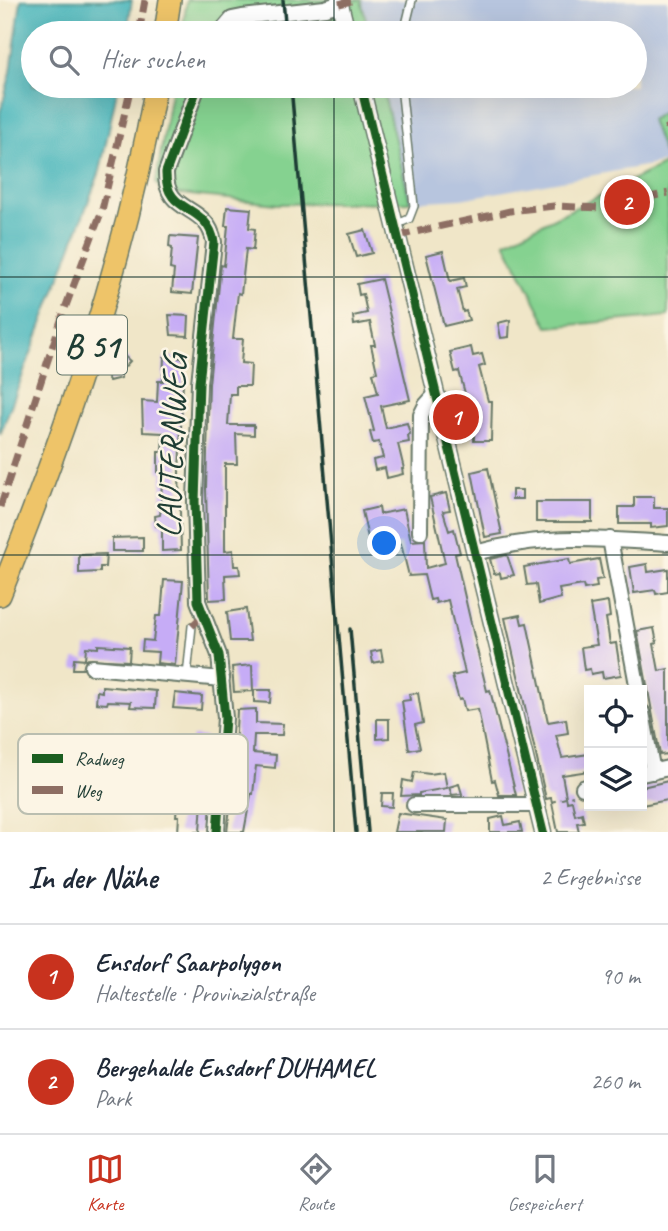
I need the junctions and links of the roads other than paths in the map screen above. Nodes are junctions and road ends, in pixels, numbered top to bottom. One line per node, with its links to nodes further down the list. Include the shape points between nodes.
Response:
1 (170, 0): 4 (main road)
2 (412, 0): 7 (lane)
3 (339, 2): 5 (street); 6 (street)
4 (167, 21)
5 (230, 21)
6 (344, 21)
7 (407, 21)
8 (153, 98): 18 (main road, B 51, via 99,323)
9 (194, 98): 22 (street, LAUTERNWEG, via 166,172 166,186 174,200 208,222 214,242 199,383 195,513 198,601 219,655)
10 (363, 98): 12 (street)
11 (402, 98): 12 (lane, via 414,206 409,219)
12 (395, 225): 13 (street)
13 (435, 395): 14 (street, via 421,415); 17 (street)
14 (420, 532)
15 (610, 539): 16 (street); 17 (street, via 543,539); 23 (street)
16 (668, 543)
17 (475, 553): 28 (street)
18 (0, 595)
19 (192, 626): 21 (lane)
20 (92, 667): 21 (street)
21 (187, 677): 22 (street)
22 (222, 679): 24 (street, LAUTERNWEG)
23 (637, 685)
24 (224, 734)
25 (668, 768): 26 (street)
26 (647, 773)
27 (414, 806): 28 (street)
28 (537, 806): 31 (street)
29 (219, 814): 30 (street, LAUTERNWEG)
30 (218, 832)
31 (543, 832)

